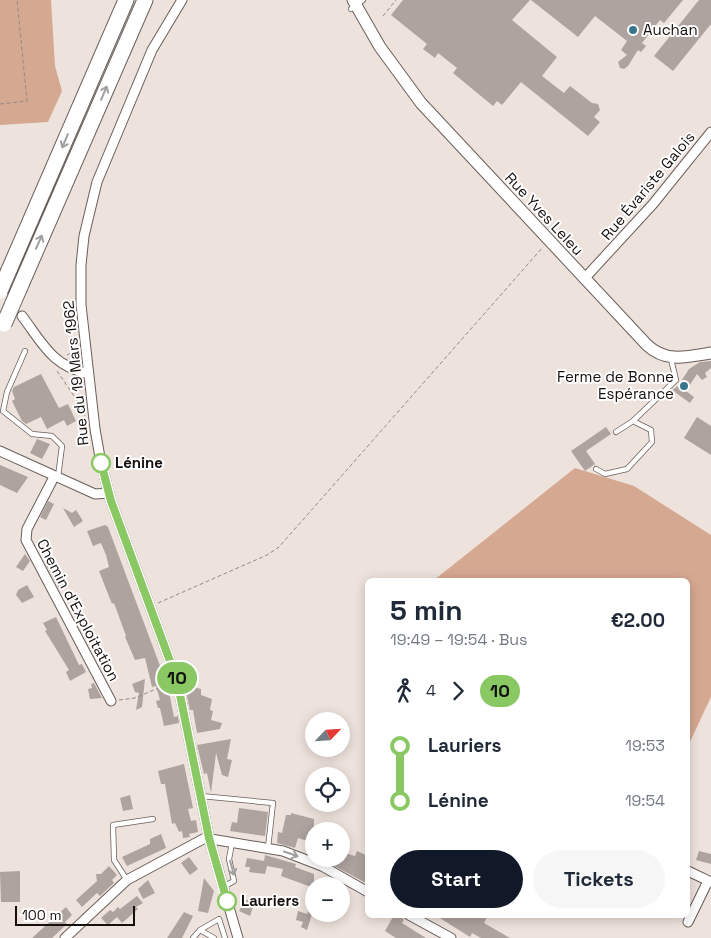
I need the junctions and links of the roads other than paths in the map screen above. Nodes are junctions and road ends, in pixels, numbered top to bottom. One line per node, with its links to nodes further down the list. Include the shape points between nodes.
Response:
1 (126, 0): 7 (highway, one-way to 7, bridge)
2 (144, 0): 9 (highway, one-way to 2, bridge)
3 (182, 0): 13 (street, Rue du 19 Mars 1962, via 152,50 95,188 87,216 80,284)
4 (354, 3): 6 (street, Rue Yves Leleu, via 380,47 421,102)
5 (711, 132): 6 (street, Rue Évariste Galois, via 647,212)
6 (584, 279): 12 (street, Rue Yves Leleu, via 651,348)
7 (0, 291)
8 (22, 316): 13 (street, via 58,362)
9 (2, 328)
10 (25, 351): 18 (lane, via 7,392 4,411 32,434 52,436 62,446)
11 (711, 354): 12 (street)
12 (671, 357): 14 (lane, via 676,380)
13 (89, 374): 19 (street, Rue du 19 Mars 1962, via 96,439)
14 (633, 421): 15 (lane); 17 (lane, via 650,430 652,442 627,469 605,474)
15 (616, 432)
16 (0, 451): 18 (street)
17 (596, 469)
18 (56, 477): 19 (street, via 95,494); 20 (street, Chemin d'Exploitation, via 27,529 26,540)
19 (109, 493): 21 (street, Rue du 19 Mars 1962, via 177,680)
20 (111, 701)
21 (200, 796): 23 (street, Rue du 19 Mars 1962); 26 (lane, via 273,803)
22 (153, 819): 29 (lane, via 113,825 114,860)
23 (209, 838): 24 (street); 27 (street, Rue du 19 Mars 1962); 29 (street, via 199,840)
24 (222, 840): 25 (street); 27 (street)
25 (233, 842): 26 (street); 31 (lane, one-way to 31, via 229,859 234,881)
26 (268, 848): 32 (street, one-way to 32, via 314,862)
27 (216, 863): 31 (street, Rue du 19 Mars 1962)
28 (690, 872): 30 (street)
29 (127, 880): 36 (street)
30 (709, 882): 34 (street)
31 (223, 887): 40 (street, Rue du 19 Mars 1962)
32 (365, 890)
33 (414, 918): 41 (street)
34 (688, 922)
35 (200, 930): 37 (lane); 38 (lane); 39 (lane, via 219,919)
36 (65, 938)
37 (193, 938)
38 (214, 938)
39 (225, 938)
40 (238, 938)
41 (451, 938)

